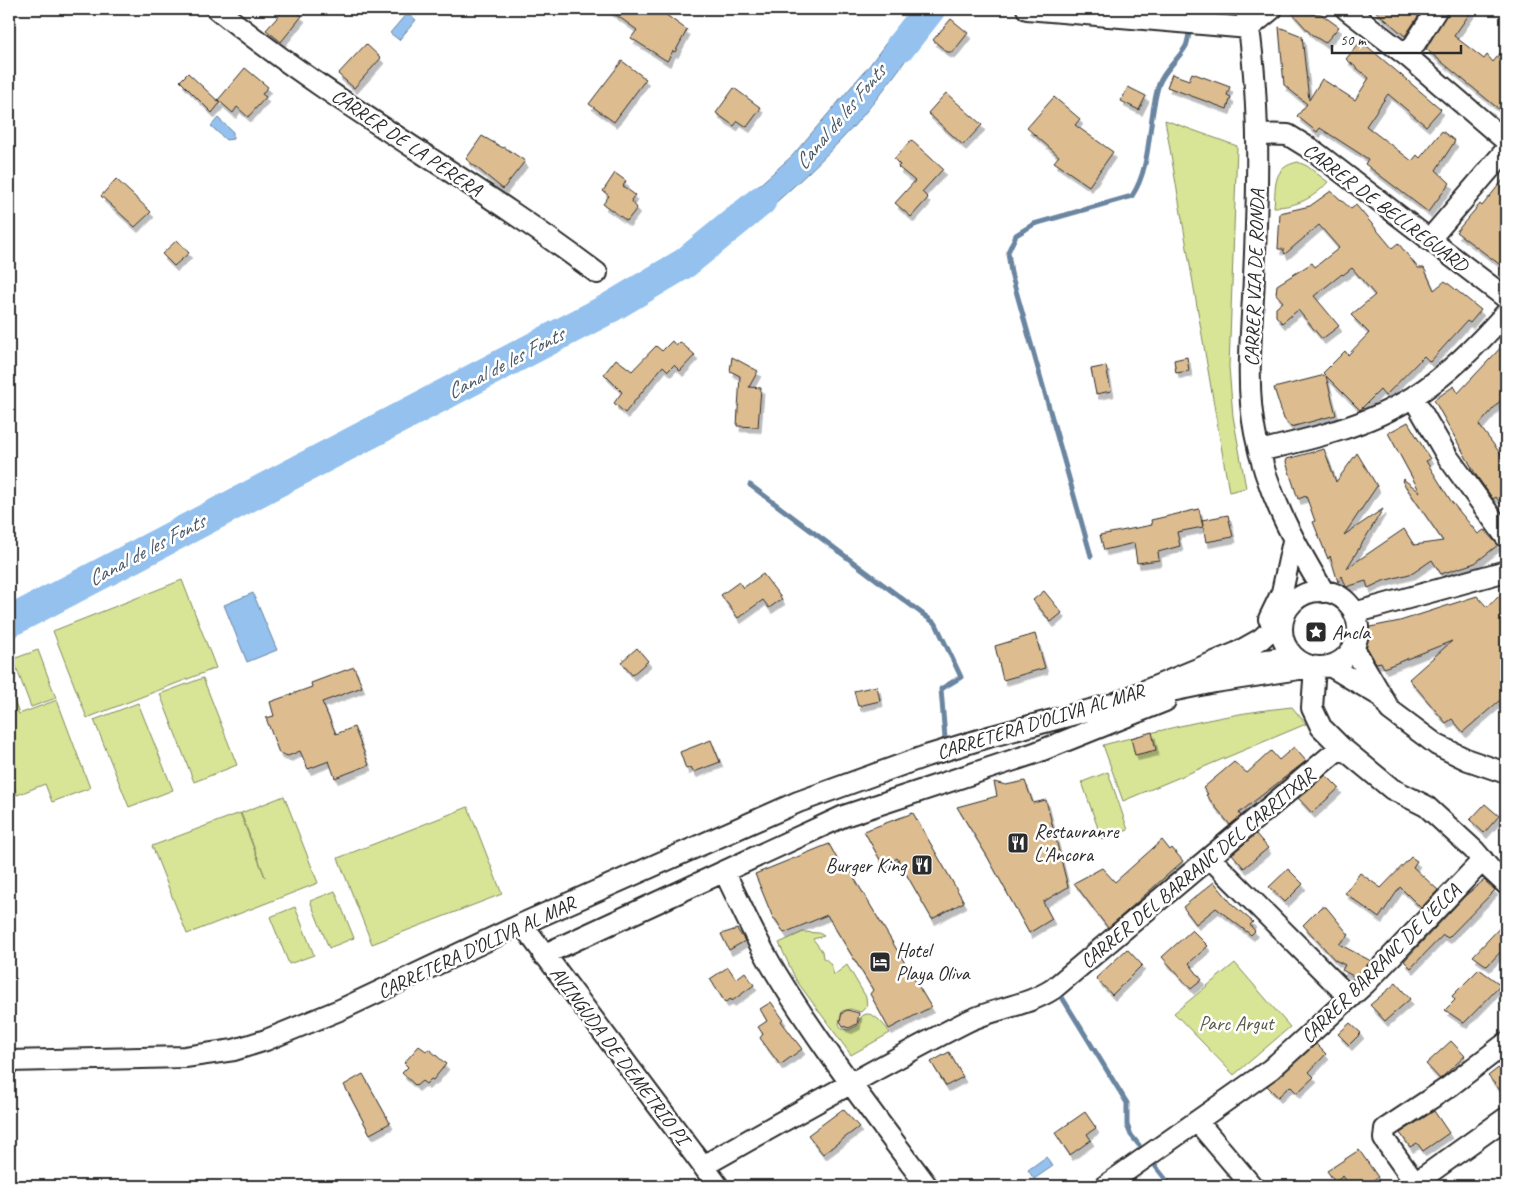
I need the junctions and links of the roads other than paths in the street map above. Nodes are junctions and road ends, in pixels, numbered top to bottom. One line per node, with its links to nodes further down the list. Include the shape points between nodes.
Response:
1 (217, 9): 12 (street, CARRER DE LA PERERA)
2 (1027, 9): 6 (street, via 1192,24)
3 (1272, 9): 6 (street)
4 (1346, 9): 7 (street)
5 (1437, 9): 7 (street)
6 (1247, 18): 8 (street, CARRER VIA DE RONDA)
7 (1407, 56): 9 (street)
8 (1259, 134): 11 (street, CARRER DE BELLREGUARD, via 1282,134 1294,138); 16 (street, CARRER VIA DE RONDA, via 1250,385)
9 (1506, 141)
10 (1506, 150): 11 (street)
11 (1428, 240): 13 (street, CARRER DE BELLREGUARD)
12 (597, 273)
13 (1506, 298)
14 (1506, 313): 15 (street, via 1458,363)
15 (1413, 397): 16 (street, via 1378,416 1336,431); 17 (street, via 1450,460)
16 (1259, 452): 18 (street, CARRER VIA DE RONDA, via 1275,502)
17 (1506, 537)
18 (1293, 541): 20 (street, CARRER VIA DE RONDA); 21 (street, CARRER VIA DE RONDA); 27 (street, via 1282,592 1267,622 1252,635 1213,654)
19 (1506, 571): 22 (street)
20 (1324, 592): 21 (street, via 1304,595); 22 (street, via 1342,599)
21 (1294, 601): 23 (street)
22 (1354, 614): 24 (street, via 1358,624)
23 (1283, 619): 25 (street, via 1283,641); 27 (street, CARRETERA D'OLIVA AL MAR, via 1249,647)
24 (1354, 647): 26 (street, via 1344,659); 28 (street)
25 (1293, 656): 26 (street); 27 (street, CARRETERA D'OLIVA AL MAR, via 1248,661)
26 (1319, 667): 28 (street); 30 (street, via 1215,682); 31 (street, via 1314,713 1321,727)
27 (1182, 675): 30 (street, CARRETERA D'OLIVA AL MAR)
28 (1384, 698): 33 (street, via 1390,710 1437,745)
29 (1165, 701): 36 (street, via 1035,753 844,816)
30 (1113, 704): 32 (street, CARRETERA D'OLIVA AL MAR)
31 (1341, 747): 34 (street, CARRER DEL BARRANC DEL CARRITXAR); 35 (street, via 1392,789 1426,806)
32 (926, 756): 38 (street, CARRETERA D’OLIVA AL MAR, via 798,802)
33 (1506, 773)
34 (1210, 858): 40 (street); 43 (street, CARRER DEL BARRANC DEL CARRITXAR, via 1053,989 1036,999 967,1021)
35 (1483, 860): 37 (street); 40 (street, CARRER BARRANC DE L'ELCA)
36 (724, 871): 39 (street); 43 (street, via 774,970)
37 (1506, 884)
38 (522, 924): 39 (street, AVINGUDA DE DEMETRIO PI); 42 (street, CARRETERA D’OLIVA AL MAR, via 335,1012 234,1050 150,1059)
39 (543, 955): 46 (street, AVINGUDA DE DEMETRIO PI)
40 (1350, 998): 45 (street, CARRER BARRANC DE L'ELCA, via 1271,1069)
41 (1506, 1043): 47 (street, via 1450,1086 1385,1129 1384,1139)
42 (9, 1061)
43 (851, 1082): 46 (street, CARRER DEL BARRANC DEL CARRITXAR); 49 (street)
44 (1506, 1118): 47 (street)
45 (1197, 1121): 50 (street, CARRER BARRANC DE L'ELCA); 51 (street)
46 (703, 1166): 48 (street, AVINGUDA DE DEMETRIO PI)
47 (1413, 1184)
48 (718, 1186)
49 (927, 1186)
50 (1105, 1186)
51 (1252, 1186)

